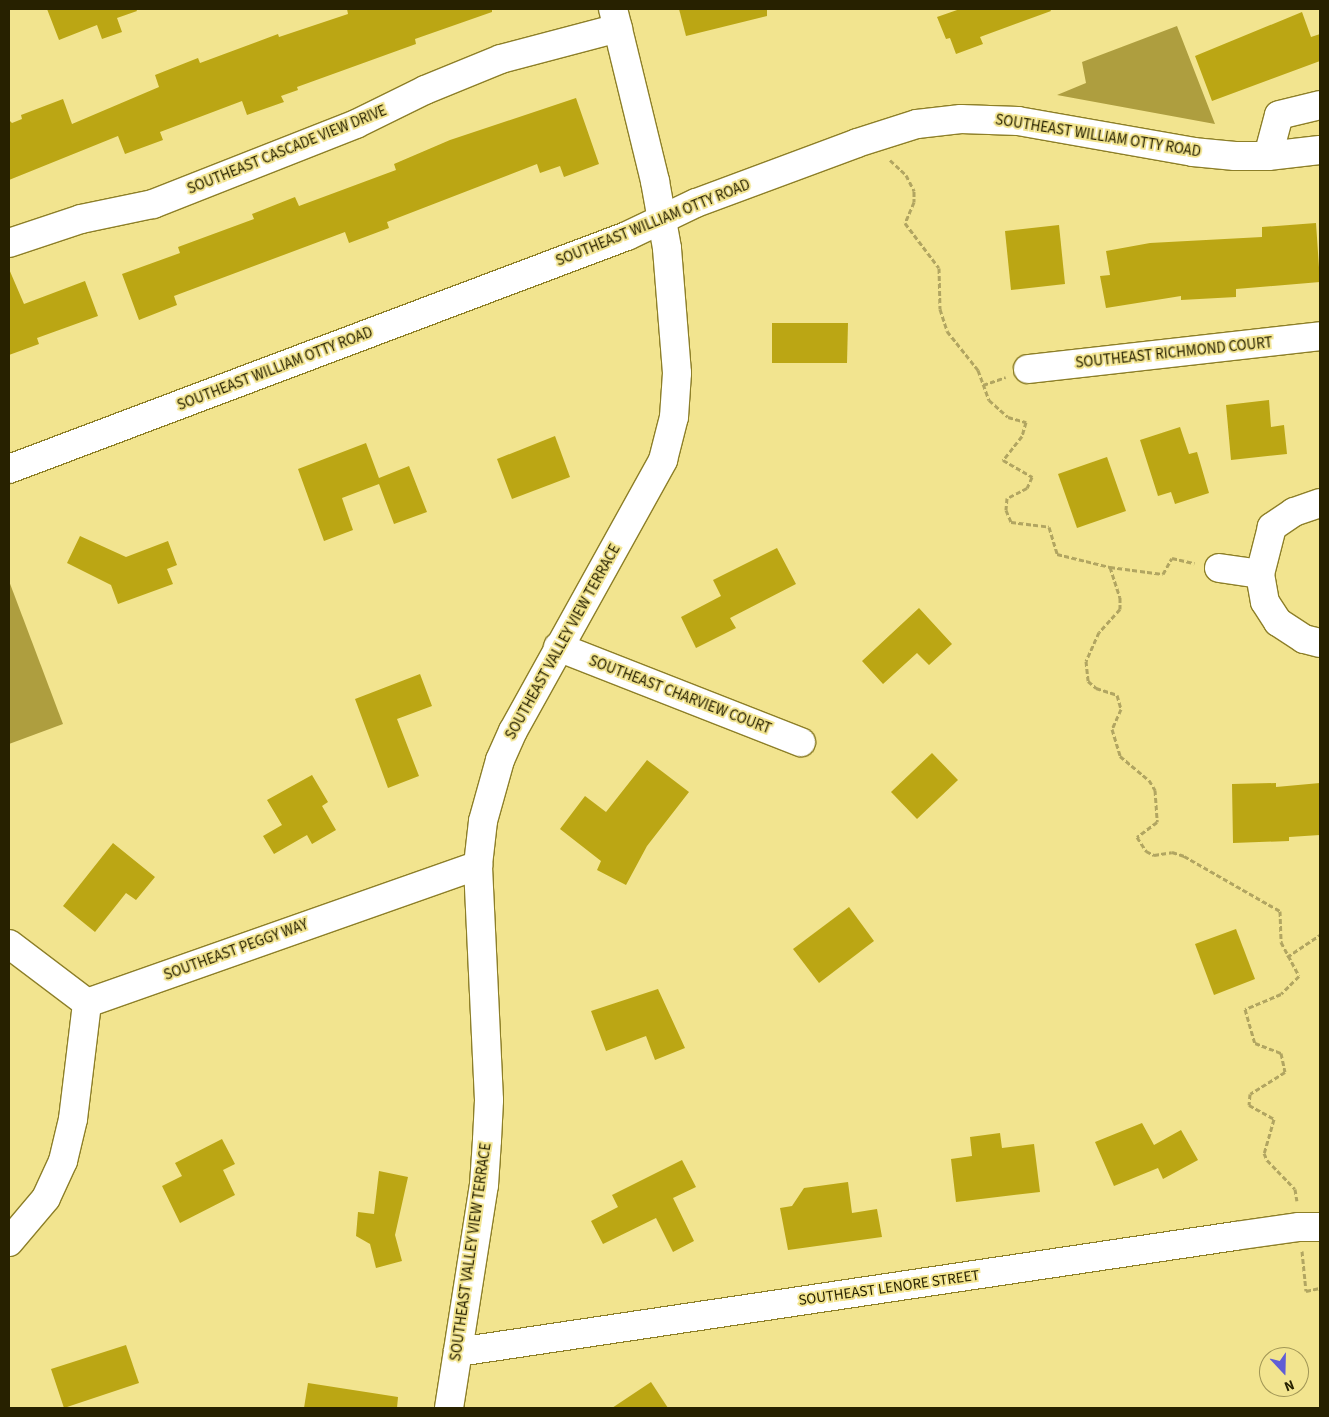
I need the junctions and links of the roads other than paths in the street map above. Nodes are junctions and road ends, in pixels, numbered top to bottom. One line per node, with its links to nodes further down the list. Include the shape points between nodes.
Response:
1 (615, 18): 5 (street, SOUTHEAST VALLEY VIEW TERRACE); 6 (street, SOUTHEAST CASCADE VIEW DRIVE, via 500,59 425,90 356,124 153,204 81,219)
2 (1320, 105): 4 (street, via 1279,115)
3 (1320, 150): 4 (street, SOUTHEAST WILLIAM OTTY ROAD)
4 (1268, 156): 5 (street, SOUTHEAST WILLIAM OTTY ROAD, via 1193,152 1018,121 989,119 917,124 857,143)
5 (662, 219): 9 (street, SOUTHEAST WILLIAM OTTY ROAD, via 617,239); 14 (street, SOUTHEAST VALLEY VIEW TERRACE, via 677,373 671,434 663,460)
6 (9, 243)
7 (1320, 336): 8 (street, SOUTHEAST RICHMOND COURT)
8 (1028, 369)
9 (9, 469)
10 (1320, 503): 12 (street, via 1294,512 1272,527)
11 (1218, 568): 12 (street)
12 (1260, 574): 13 (street, via 1265,602 1278,622 1304,638)
13 (1320, 643)
14 (558, 647): 15 (street, SOUTHEAST CHARVIEW COURT); 16 (street, SOUTHEAST VALLEY VIEW TERRACE, via 500,760 483,821)
15 (801, 742)
16 (478, 865): 18 (street, SOUTHEAST PEGGY WAY); 21 (street, SOUTHEAST VALLEY VIEW TERRACE, via 489,1100 484,1185)
17 (9, 944): 18 (street)
18 (87, 1003): 20 (street, via 73,1118 63,1161 46,1198)
19 (1310, 1236): 21 (street, SOUTHEAST LENORE STREET, via 1244,1235)
20 (9, 1242)
21 (458, 1352): 22 (street, SOUTHEAST VALLEY VIEW TERRACE)
22 (449, 1408)

